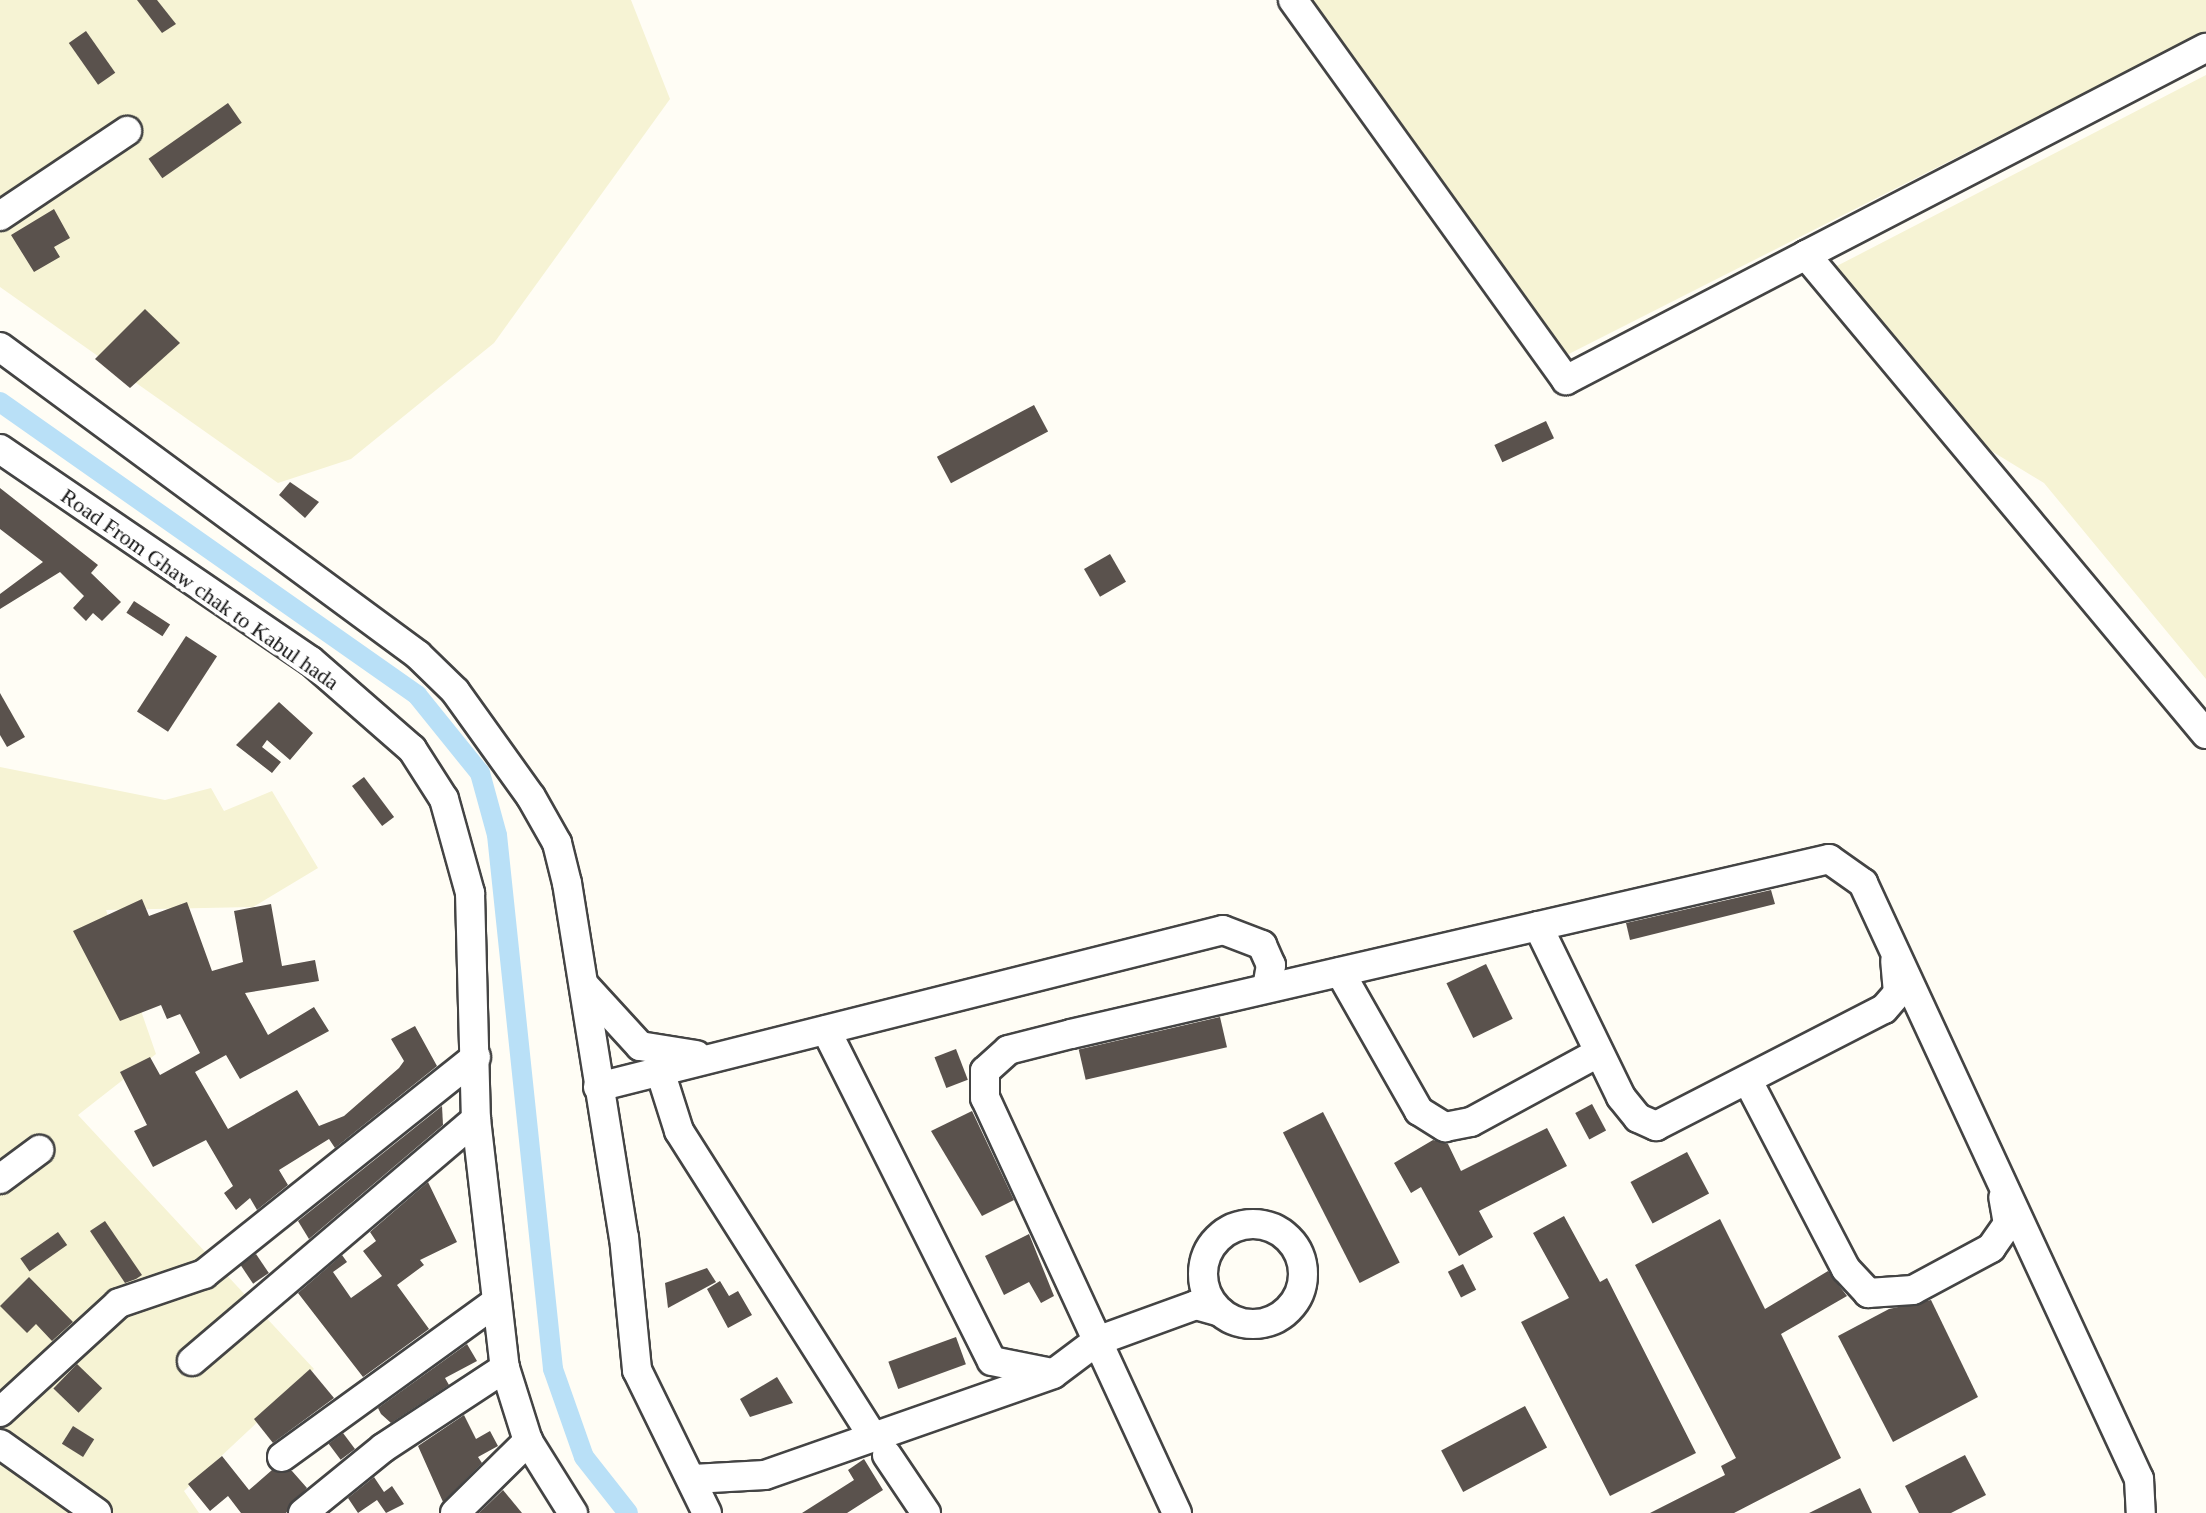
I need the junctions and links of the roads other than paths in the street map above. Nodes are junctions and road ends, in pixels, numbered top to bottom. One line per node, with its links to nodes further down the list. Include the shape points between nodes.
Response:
1 (1293, 0): 5 (street, via 1566,380)
2 (2206, 48): 5 (street)
3 (127, 131): 4 (street)
4 (0, 216)
5 (1806, 255): 8 (street)
6 (0, 347): 12 (street, via 418,655 455,691 557,843)
7 (0, 449): 19 (street, Road From Ghaw chak to Kabul hada, via 311,661 412,749 444,799 470,893)
8 (2206, 734)
9 (1538, 926): 10 (street, via 1829,859 1863,883); 11 (street); 17 (street)
10 (1894, 949): 14 (street, via 1898,993); 15 (street)
11 (1340, 972): 13 (street); 17 (street, via 1419,1111 1445,1127 1471,1122)
12 (583, 982): 18 (street, via 640,1046 678,1056); 22 (street)
13 (1267, 988): 16 (street, via 1271,965 1262,945 1223,930); 31 (street, via 1008,1050 985,1071 985,1098)
14 (1884, 1009): 15 (street); 21 (street)
15 (1926, 1018): 26 (street)
16 (826, 1030): 18 (street); 34 (street, via 992,1361)
17 (1598, 1053): 21 (street, via 1638,1118 1656,1126)
18 (729, 1054): 20 (street)
19 (476, 1057): 23 (street, Road From Ghaw chak to Kabul hada); 35 (street, via 204,1274 119,1303)
20 (660, 1071): 22 (street); 38 (street, via 679,1131)
21 (1748, 1081): 27 (street, via 1846,1269 1868,1293 1913,1290)
22 (598, 1087): 40 (street, via 624,1237 637,1370)
23 (476, 1119): 29 (street, Road From Ghaw chak to Kabul hada); 32 (street)
24 (39, 1150): 25 (street)
25 (0, 1179)
26 (2001, 1180): 27 (street, via 2008,1224); 28 (street)
27 (1991, 1248): 28 (street)
28 (2046, 1278): 48 (street, via 2139,1479)
29 (496, 1302): 33 (street, Road From Ghaw chak to Kabul hada); 39 (street)
30 (1208, 1309): 30 (street, via 1256,1325 1291,1308 1303,1271 1298,1252 1269,1226 1231,1229 1215,1241 1203,1277); 31 (street)
31 (1097, 1341): 34 (street); 47 (street)
32 (192, 1361)
33 (505, 1368): 36 (street, Road From Ghaw chak to Kabul hada); 43 (street, via 383,1448)
34 (1053, 1374): 38 (street)
35 (0, 1412)
36 (528, 1441): 41 (street, Road From Ghaw chak to Kabul hada); 44 (street)
37 (0, 1444): 42 (street)
38 (880, 1446): 40 (street, via 765,1475); 46 (street)
39 (282, 1457)
40 (693, 1479): 45 (street)
41 (565, 1510)
42 (97, 1513)
43 (303, 1513)
44 (455, 1513)
45 (707, 1513)
46 (926, 1513)
47 (1177, 1513)
48 (2141, 1513)

